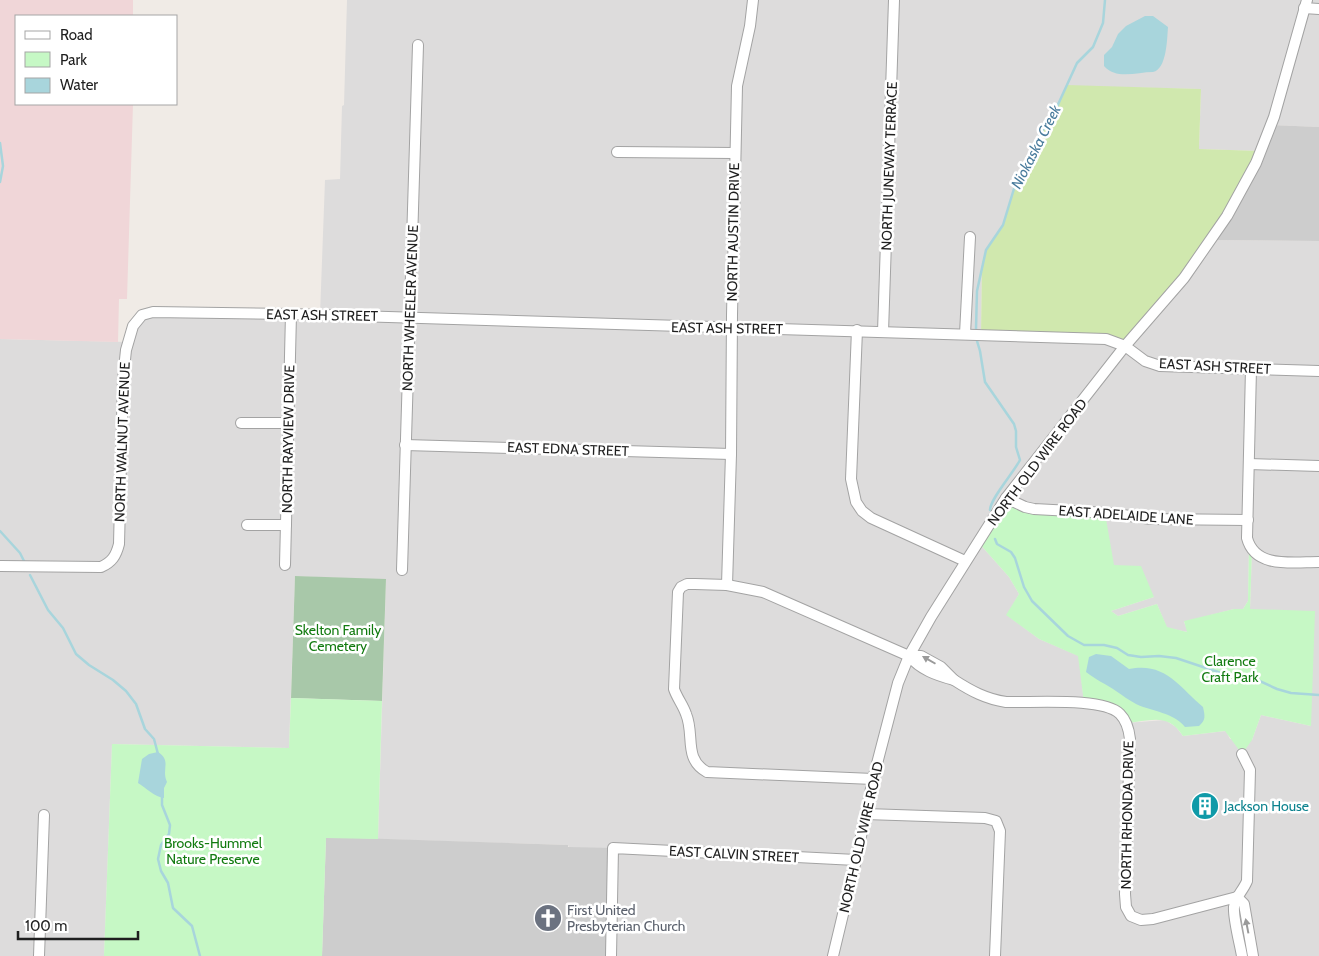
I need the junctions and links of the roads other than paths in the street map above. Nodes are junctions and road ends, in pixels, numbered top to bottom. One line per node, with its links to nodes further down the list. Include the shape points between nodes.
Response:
1 (753, 0): 7 (street, NORTH AUSTIN DRIVE, via 737,86)
2 (894, 0): 14 (street, NORTH JUNEWAY TERRACE)
3 (1305, 4): 4 (street); 16 (street, NORTH OLD WIRE ROAD, via 1274,117 1245,184 1224,222 1184,278)
4 (1319, 10)
5 (418, 46): 10 (street, NORTH WHEELER AVENUE)
6 (618, 152): 7 (street)
7 (734, 153): 12 (street, NORTH AUSTIN DRIVE)
8 (970, 237): 15 (street)
9 (291, 314): 10 (street, EAST ASH STREET); 11 (street, EAST ASH STREET, via 153,312 142,315); 20 (street, NORTH RAYVIEW DRIVE)
10 (410, 318): 12 (street, EAST ASH STREET); 21 (street, NORTH WHEELER AVENUE)
11 (133, 326): 32 (street, NORTH WALNUT AVENUE, via 123,379 117,552 109,564 102,567)
12 (733, 328): 13 (street, EAST ASH STREET); 22 (street, NORTH AUSTIN DRIVE)
13 (856, 330): 14 (street, EAST ASH STREET); 29 (street, via 851,464 856,502 871,518)
14 (883, 332): 15 (street, EAST ASH STREET)
15 (965, 334): 16 (street, EAST ASH STREET, via 1106,339)
16 (1125, 346): 17 (street, EAST ASH STREET, via 1145,361 1160,366); 25 (street, NORTH OLD WIRE ROAD)
17 (1251, 369): 18 (street, EAST ASH STREET); 23 (street)
18 (1319, 371)
19 (241, 423): 20 (street)
20 (288, 423): 28 (street, NORTH RAYVIEW DRIVE)
21 (405, 445): 22 (street, EAST EDNA STREET); 33 (street, NORTH WHEELER AVENUE)
22 (731, 454): 34 (street, NORTH AUSTIN DRIVE)
23 (1249, 464): 24 (street); 26 (street)
24 (1319, 466)
25 (1006, 498): 26 (street, EAST ADELAIDE LANE, via 1025,507 1151,519); 29 (street, NORTH OLD WIRE ROAD)
26 (1248, 520): 30 (street, via 1247,538 1259,557 1274,561)
27 (247, 525): 28 (street)
28 (286, 525): 31 (street, NORTH RAYVIEW DRIVE)
29 (965, 562): 35 (street, NORTH OLD WIRE ROAD)
30 (1319, 562)
31 (285, 564)
32 (0, 566)
33 (402, 570)
34 (727, 585): 35 (street, via 764,592); 37 (street, via 687,584 678,592 674,689 686,713 691,751 699,767 707,772)
35 (909, 656): 37 (street, NORTH OLD WIRE ROAD, via 898,683); 41 (street, NORTH RHONDA DRIVE, via 917,665 936,675 954,680 976,694 996,701 1096,704 1121,714 1128,726 1130,739 1125,894 1131,916 1141,920 1153,919)
36 (1242, 754): 41 (street, via 1250,770 1246,882)
37 (873, 779): 38 (street, NORTH OLD WIRE ROAD)
38 (866, 814): 40 (street, NORTH OLD WIRE ROAD); 45 (street, via 996,821 1000,832)
39 (44, 815): 42 (street)
40 (856, 860): 43 (street, EAST CALVIN STREET, via 613,848); 44 (street, NORTH OLD WIRE ROAD)
41 (1237, 897): 46 (street, via 1234,908); 47 (street, one-way to 41, via 1244,904)
42 (39, 956)
43 (611, 956)
44 (833, 956)
45 (996, 956)
46 (1242, 956)
47 (1253, 956)

